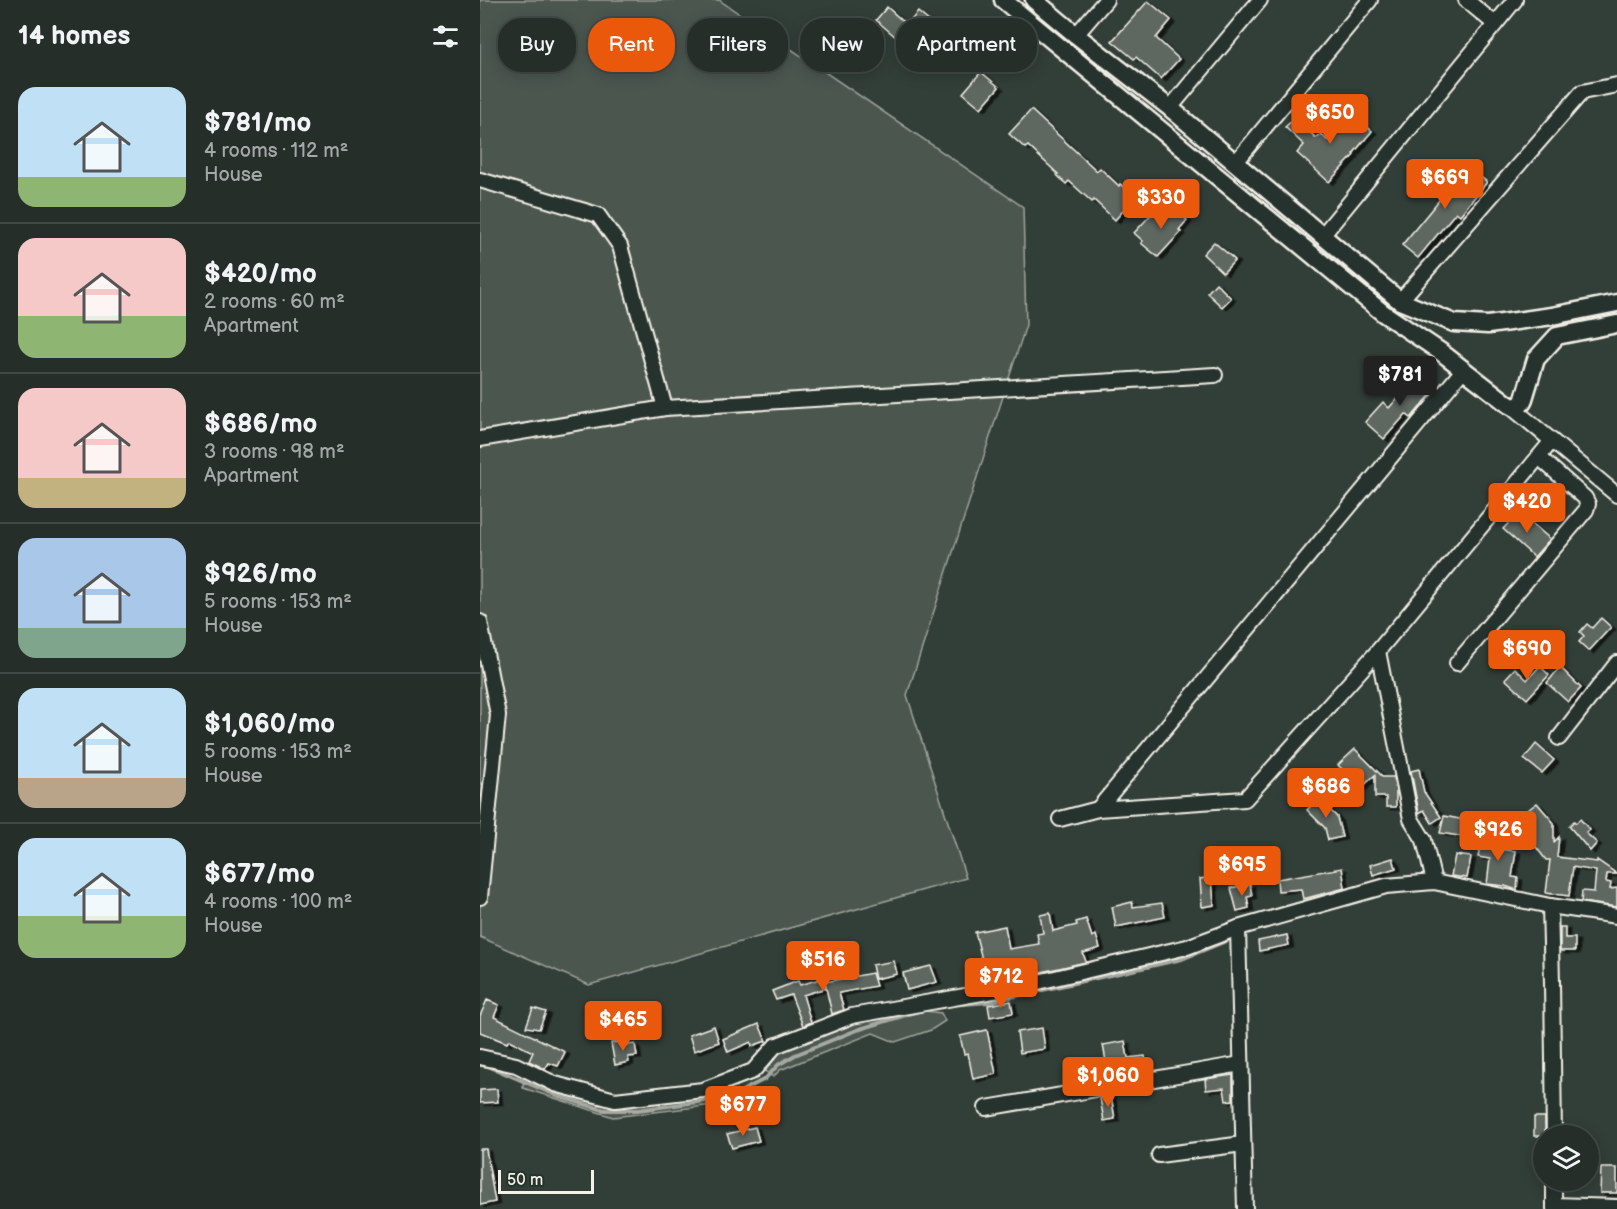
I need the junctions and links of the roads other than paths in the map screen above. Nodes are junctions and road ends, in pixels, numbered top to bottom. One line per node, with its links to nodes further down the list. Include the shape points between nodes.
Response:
1 (1003, 0): 20 (main road, via 1383,313)
2 (1034, 0): 9 (main road)
3 (1106, 0): 9 (street)
4 (1260, 0): 11 (street)
5 (1370, 0): 12 (street)
6 (1466, 0): 8 (street)
7 (1515, 0): 8 (street)
8 (1495, 24): 14 (street)
9 (1076, 35): 11 (main road)
10 (1617, 85): 15 (street, via 1582,92)
11 (1170, 108): 12 (main road)
12 (1236, 162): 14 (main road)
13 (480, 180): 23 (street, via 598,215 620,246)
14 (1322, 236): 15 (main road)
15 (1400, 301): 17 (main road, via 1454,323 1488,325)
16 (1617, 303): 17 (main road)
17 (1552, 316): 19 (main road)
18 (1617, 324): 19 (main road)
19 (1557, 336): 22 (main road, via 1536,359 1523,402 1520,406)
20 (1463, 370): 22 (main road); 33 (street)
21 (1215, 375): 23 (street)
22 (1509, 405): 25 (street)
23 (665, 408): 24 (street)
24 (480, 439)
25 (1551, 442): 26 (street); 27 (street)
26 (1539, 457): 29 (street); 30 (street, via 1586,498 1586,510)
27 (1617, 495)
28 (480, 622): 36 (street, via 498,715)
29 (1378, 651): 33 (street, via 1245,799); 35 (street, via 1411,819 1424,840)
30 (1456, 663)
31 (1617, 663): 32 (street)
32 (1559, 738)
33 (1098, 809): 34 (street)
34 (1060, 819)
35 (1434, 882): 37 (street); 39 (street, via 1386,886)
36 (480, 897)
37 (1550, 906): 38 (street); 43 (street)
38 (1617, 916)
39 (1238, 928): 40 (street, via 1187,946 1022,986 852,1016 775,1046 753,1071 703,1090 615,1100 555,1084 516,1065); 41 (street)
40 (480, 1058)
41 (1241, 1064): 42 (street); 44 (street)
42 (986, 1108)
43 (1554, 1125)
44 (1243, 1144): 45 (street); 49 (street)
45 (1159, 1155)
46 (1554, 1191): 47 (street)
47 (1554, 1207): 48 (street)
48 (1617, 1208)
49 (1245, 1209)

